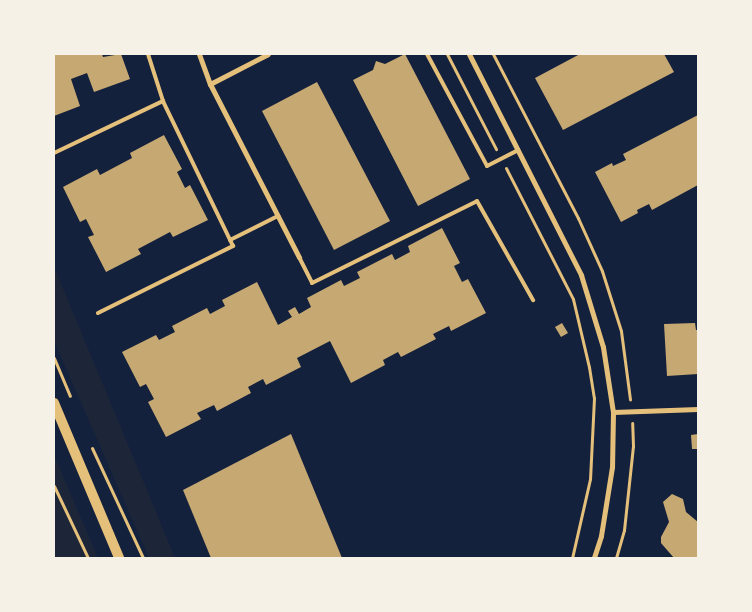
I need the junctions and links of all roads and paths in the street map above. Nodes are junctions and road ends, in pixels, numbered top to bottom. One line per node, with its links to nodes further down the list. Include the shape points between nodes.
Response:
1 (148, 54): 8 (lane)
2 (199, 54): 7 (street)
3 (268, 54): 7 (street)
4 (427, 54): 11 (lane, via 487,166)
5 (447, 54): 11 (path)
6 (469, 54): 9 (street)
7 (210, 84): 12 (street)
8 (163, 101): 10 (lane); 13 (lane)
9 (518, 150): 11 (lane); 21 (street, via 581,275 603,347)
10 (54, 153)
11 (501, 158): 27 (path, via 573,300 589,367 594,398 590,479)
12 (278, 216): 13 (lane); 14 (street)
13 (230, 240): 16 (lane, via 233,246)
14 (299, 257): 15 (lane, via 312,283 477,201)
15 (533, 300)
16 (98, 313)
17 (54, 358): 18 (path)
18 (71, 400)
19 (54, 404): 25 (main road)
20 (698, 410): 21 (street)
21 (613, 412): 28 (street, via 612,467 601,536)
22 (89, 441): 26 (path)
23 (54, 486): 24 (path)
24 (88, 558)
25 (119, 558)
26 (143, 558)
27 (572, 558)
28 (594, 558)

